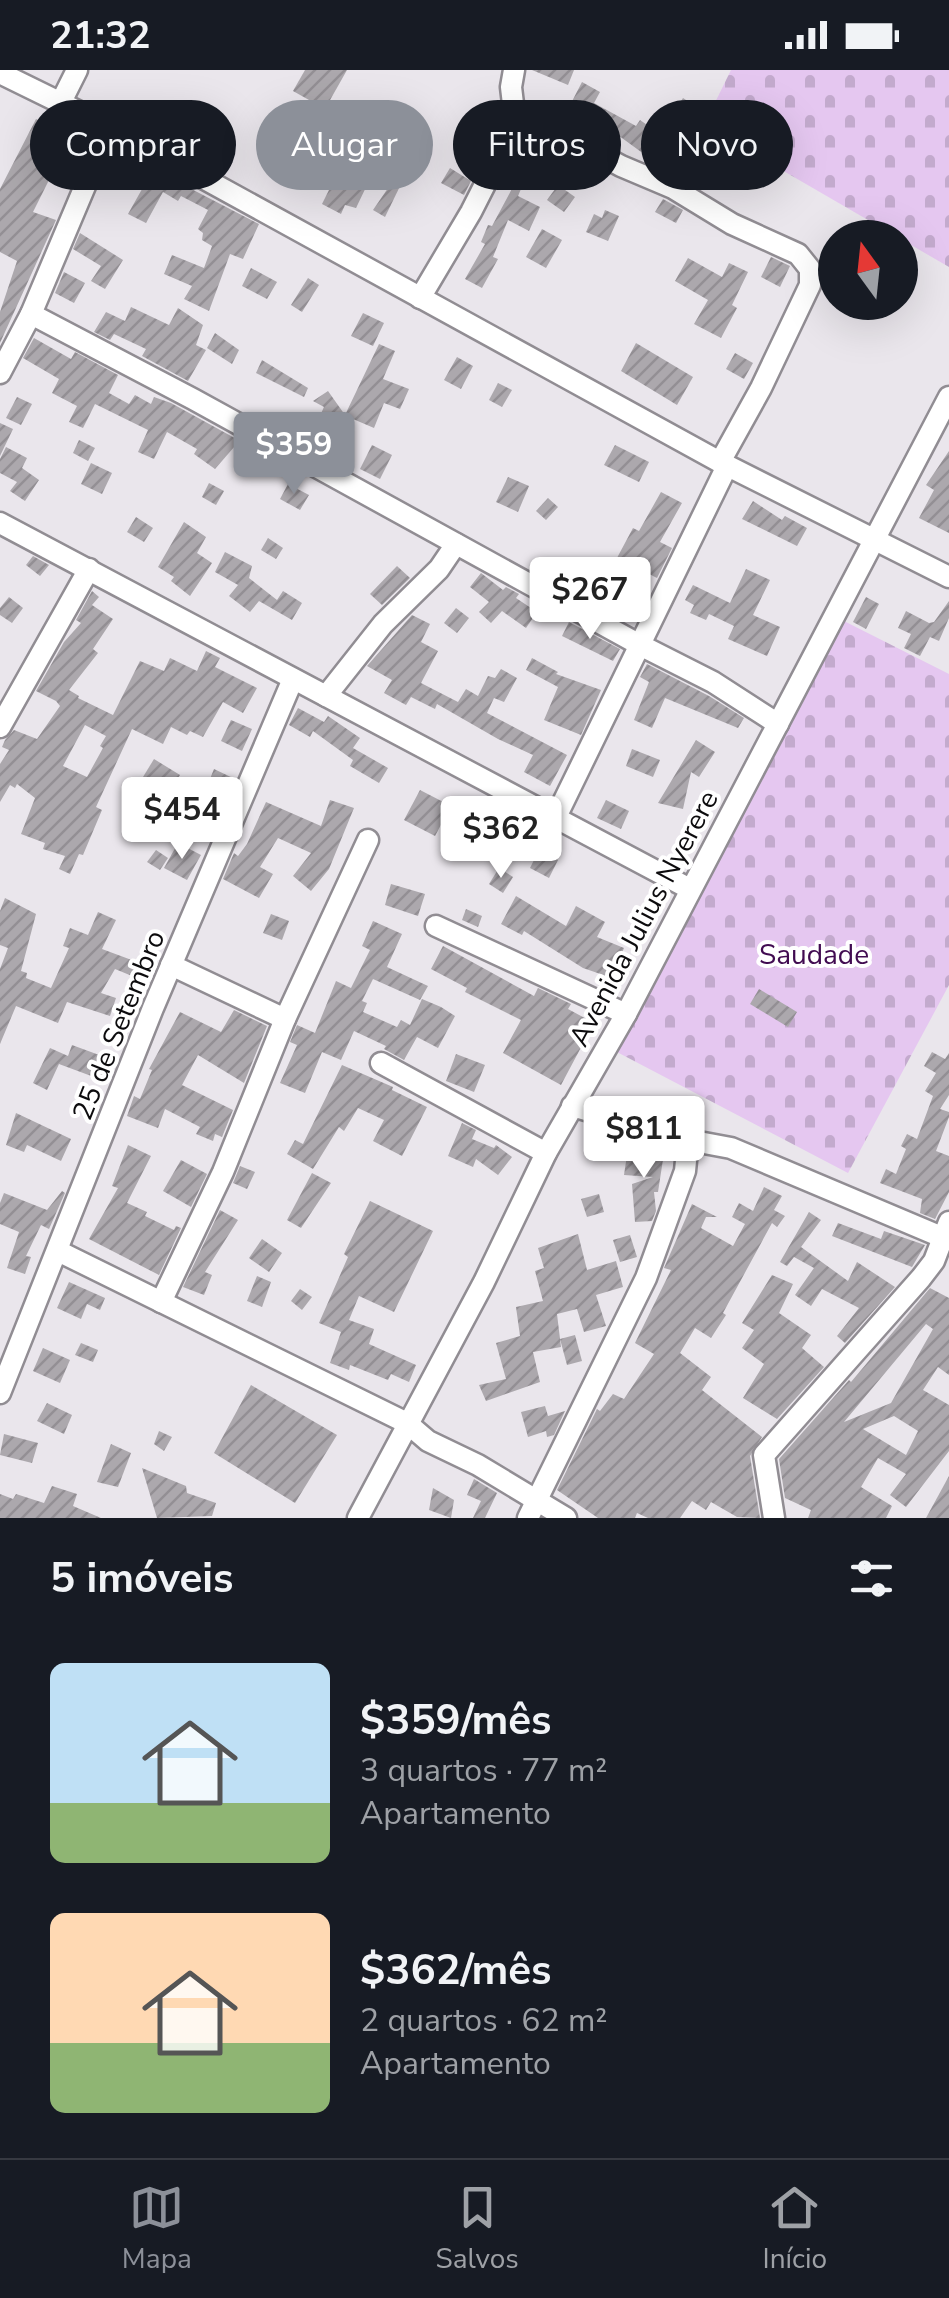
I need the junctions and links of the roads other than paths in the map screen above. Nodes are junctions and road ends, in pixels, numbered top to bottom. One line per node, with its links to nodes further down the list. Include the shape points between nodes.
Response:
1 (78, 70): 5 (street)
2 (514, 70): 6 (street)
3 (0, 74): 4 (street)
4 (58, 100)
5 (63, 100)
6 (513, 100)
7 (621, 165): 15 (street, via 798,254 810,269 810,285)
8 (83, 190): 12 (street)
9 (224, 190): 11 (street)
10 (482, 190): 11 (street)
11 (420, 298): 15 (street)
12 (31, 314): 13 (street); 18 (street)
13 (0, 373)
14 (949, 397): 17 (street, Avenida Julius Nyerere)
15 (724, 464): 17 (street); 21 (street)
16 (0, 523): 19 (street)
17 (874, 541): 20 (street); 24 (street, Avenida Julius Nyerere)
18 (456, 544): 21 (street); 23 (street)
19 (89, 569): 22 (street); 25 (street)
20 (949, 578)
21 (640, 645): 24 (street); 26 (street)
22 (293, 679): 23 (street); 30 (street, 25 de Setembro)
23 (326, 696): 26 (street)
24 (778, 724): 28 (street, Avenida Julius Nyerere)
25 (0, 727)
26 (554, 819): 28 (street)
27 (368, 840): 32 (street)
28 (690, 888): 31 (street, Avenida Julius Nyerere)
29 (436, 926): 31 (street)
30 (172, 965): 32 (street); 38 (street, 25 de Setembro)
31 (626, 1014): 34 (street, Avenida Julius Nyerere)
32 (285, 1019): 39 (street, via 254,1102)
33 (381, 1064): 36 (street)
34 (572, 1106): 35 (street); 36 (street, Avenida Julius Nyerere)
35 (688, 1140): 37 (street, via 731,1148); 42 (street, via 685,1171 646,1278)
36 (546, 1153): 41 (street, Avenida Julius Nyerere)
37 (947, 1233): 45 (street, via 921,1278 764,1455)
38 (58, 1252): 39 (street); 40 (street, 25 de Setembro)
39 (160, 1302): 41 (street)
40 (0, 1393)
41 (407, 1423): 42 (street); 43 (street, Avenida Julius Nyerere)
42 (533, 1509): 44 (street)
43 (358, 1518)
44 (566, 1518)
45 (774, 1518)

